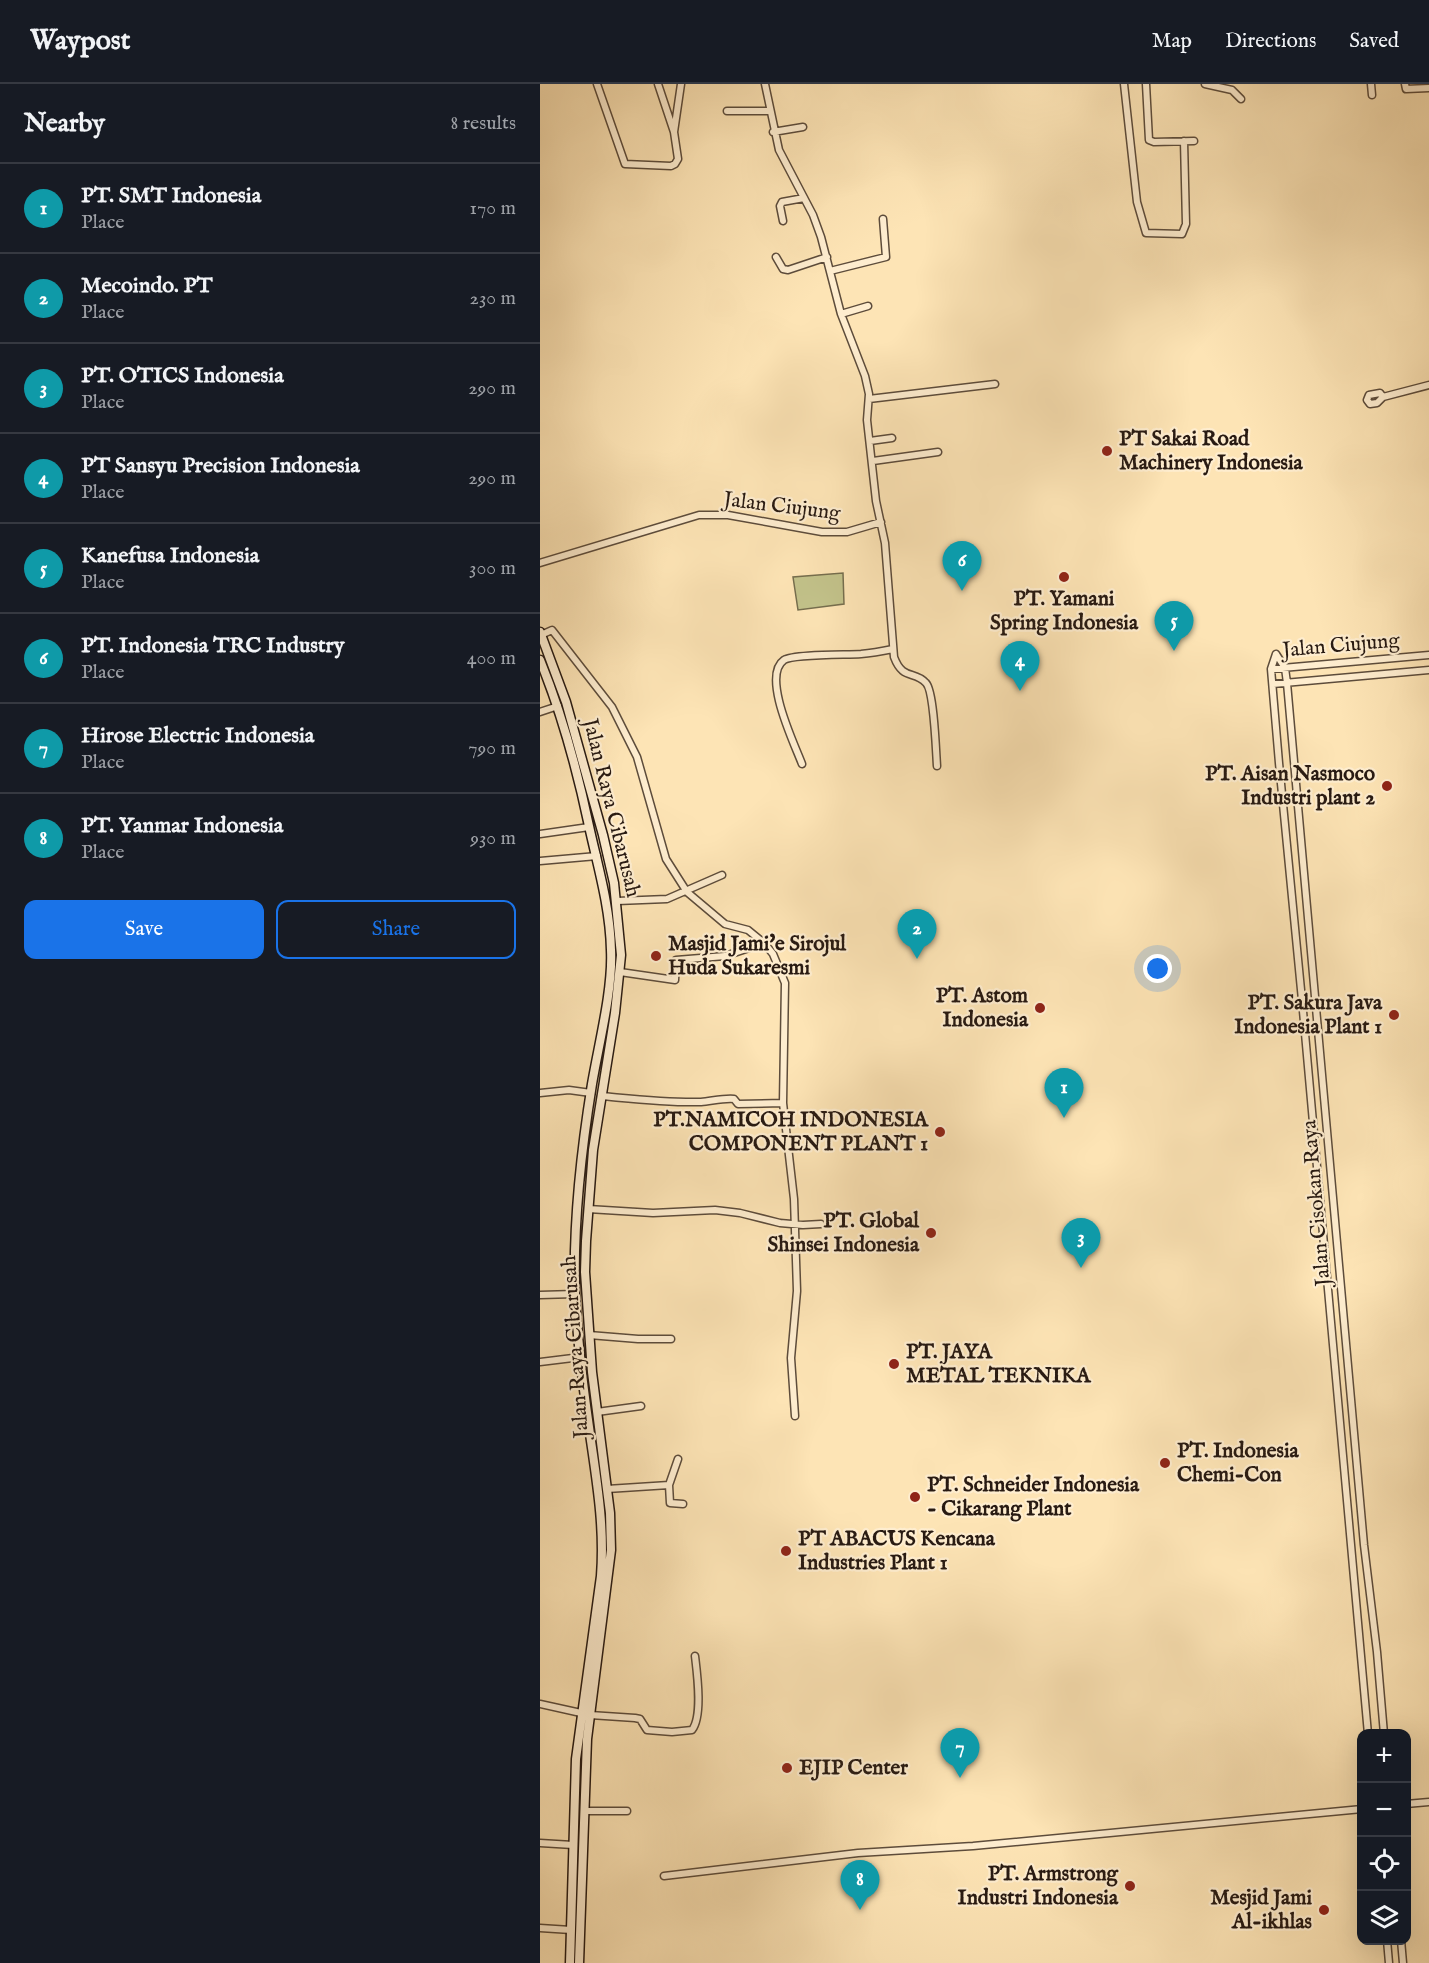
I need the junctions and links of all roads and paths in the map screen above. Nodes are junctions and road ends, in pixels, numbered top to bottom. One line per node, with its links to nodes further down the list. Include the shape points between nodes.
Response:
1 (597, 84): 16 (street, via 625,164 674,166 678,159)
2 (658, 84): 16 (street)
3 (681, 84): 16 (street)
4 (765, 84): 14 (street)
5 (1124, 84): 18 (street, via 1137,202 1146,233 1182,234 1186,224)
6 (1146, 84): 18 (street, via 1149,140)
7 (1204, 84): 12 (street, via 1232,90)
8 (1371, 84): 11 (street)
9 (1405, 84): 10 (street, via 1406,89)
10 (1429, 88)
11 (1372, 95)
12 (1241, 99)
13 (727, 111): 14 (street)
14 (770, 111): 17 (street)
15 (803, 128): 17 (street)
16 (674, 132)
17 (773, 132): 20 (street)
18 (1184, 141): 19 (street)
19 (1194, 141)
20 (804, 198): 22 (street, via 782,202); 24 (street)
21 (883, 219): 25 (street, via 886,257)
22 (783, 221)
23 (776, 257): 24 (street, via 788,270)
24 (827, 257): 25 (street)
25 (830, 271): 27 (street)
26 (868, 306): 27 (street)
27 (841, 314): 31 (street, via 866,376)
28 (995, 384): 31 (street)
29 (1429, 385): 30 (street)
30 (1383, 397)
31 (869, 399): 33 (street)
32 (892, 438): 33 (street)
33 (870, 441): 35 (street)
34 (938, 452): 35 (street)
35 (873, 461): 36 (street)
36 (881, 522): 37 (street, Jalan Ciujung, via 847,532 822,532 728,515 699,515); 39 (street)
37 (540, 563)
38 (541, 634): 56 (street, via 552,630 612,707 637,757 666,859); 57 (street, Jalan Raya Cibarusah, via 575,730)
39 (893, 649): 49 (street, via 783,660 776,678 784,723); 50 (street, via 902,671 927,686)
40 (1429, 655): 42 (street, Jalan Ciujung)
41 (541, 663): 47 (street, Jalan Raya Cibarusah)
42 (1285, 668): 43 (street, Jalan Ciujung); 43 (street, Jalan Ciujung, via 1276,654); 45 (street, Jalan Cisokan Raya)
43 (1271, 669): 46 (street, Jalan Cisokan Raya)
44 (1429, 670): 45 (street)
45 (1287, 683): 46 (street); 89 (street, Jalan Cisokan Raya)
46 (1273, 684): 88 (street, Jalan Cisokan Raya)
47 (558, 706): 48 (street); 51 (street, Jalan Raya Cibarusah)
48 (540, 712)
49 (802, 764)
50 (937, 766)
51 (590, 826): 52 (street); 53 (street, Jalan Raya Cibarusah)
52 (540, 834)
53 (597, 856): 54 (street); 59 (street, Jalan Raya Cibarusah)
54 (540, 861)
55 (722, 875): 56 (street)
56 (687, 892): 57 (street, via 661,900); 60 (street, via 725,924 748,930)
57 (617, 902): 58 (street, Jalan Raya Cibarusah)
58 (618, 912): 59 (street); 62 (street, Jalan Raya Cibarusah)
59 (608, 914): 61 (street, Jalan Raya Cibarusah)
60 (764, 943): 63 (street, via 725,956 676,960 675,980); 67 (street, via 785,983)
61 (611, 957): 62 (street); 65 (street, Jalan Raya Cibarusah)
62 (621, 957): 63 (street, Jalan Raya Cibarusah)
63 (620, 972): 66 (street, Jalan Raya Cibarusah)
64 (540, 1093): 65 (street)
65 (591, 1093): 71 (street, Jalan Raya Cibarusah, via 579,1182)
66 (601, 1096): 67 (street); 68 (street, Jalan Raya Cibarusah)
67 (783, 1103): 70 (street)
68 (588, 1209): 70 (street, via 653,1213 730,1211); 73 (street, Jalan Raya Cibarusah)
69 (821, 1224): 70 (street)
70 (795, 1225): 79 (street, via 797,1291 791,1358)
71 (575, 1294): 72 (street); 73 (street, Jalan Raya Cibarusah)
72 (540, 1295)
73 (586, 1337): 74 (street); 75 (street, Jalan Raya Cibarusah); 78 (street, Jalan Raya Cibarusah)
74 (671, 1340)
75 (581, 1357): 76 (street); 86 (street, Jalan Raya Cibarusah, via 599,1491 602,1546)
76 (540, 1362)
77 (641, 1406): 78 (street)
78 (597, 1412): 82 (street, Jalan Raya Cibarusah)
79 (795, 1416)
80 (678, 1459): 81 (street)
81 (669, 1485): 82 (street); 83 (street, via 670,1503)
82 (607, 1489): 87 (street, Jalan Raya Cibarusah, via 610,1567)
83 (683, 1504)
84 (695, 1656): 87 (street, via 697,1721 692,1730 655,1732 647,1730 640,1719)
85 (540, 1704): 86 (street)
86 (581, 1712): 87 (street); 96 (street, Jalan Raya Cibarusah)
87 (590, 1715): 93 (street, Jalan Raya Cibarusah)
88 (1368, 1729)
89 (1384, 1729)
90 (1429, 1802): 91 (street)
91 (1411, 1804)
92 (1357, 1809): 97 (street, via 973,1846 858,1853)
93 (584, 1811): 94 (street); 103 (street, Jalan Raya Cibarusah)
94 (627, 1811)
95 (540, 1843): 96 (street)
96 (573, 1845): 99 (street, Jalan Raya Cibarusah)
97 (664, 1876)
98 (540, 1928): 99 (street)
99 (571, 1930): 102 (street, Jalan Raya Cibarusah)
100 (1387, 1945): 104 (street)
101 (1401, 1945): 105 (street)
102 (570, 1963)
103 (579, 1963)
104 (1389, 1963)
105 (1403, 1963)

